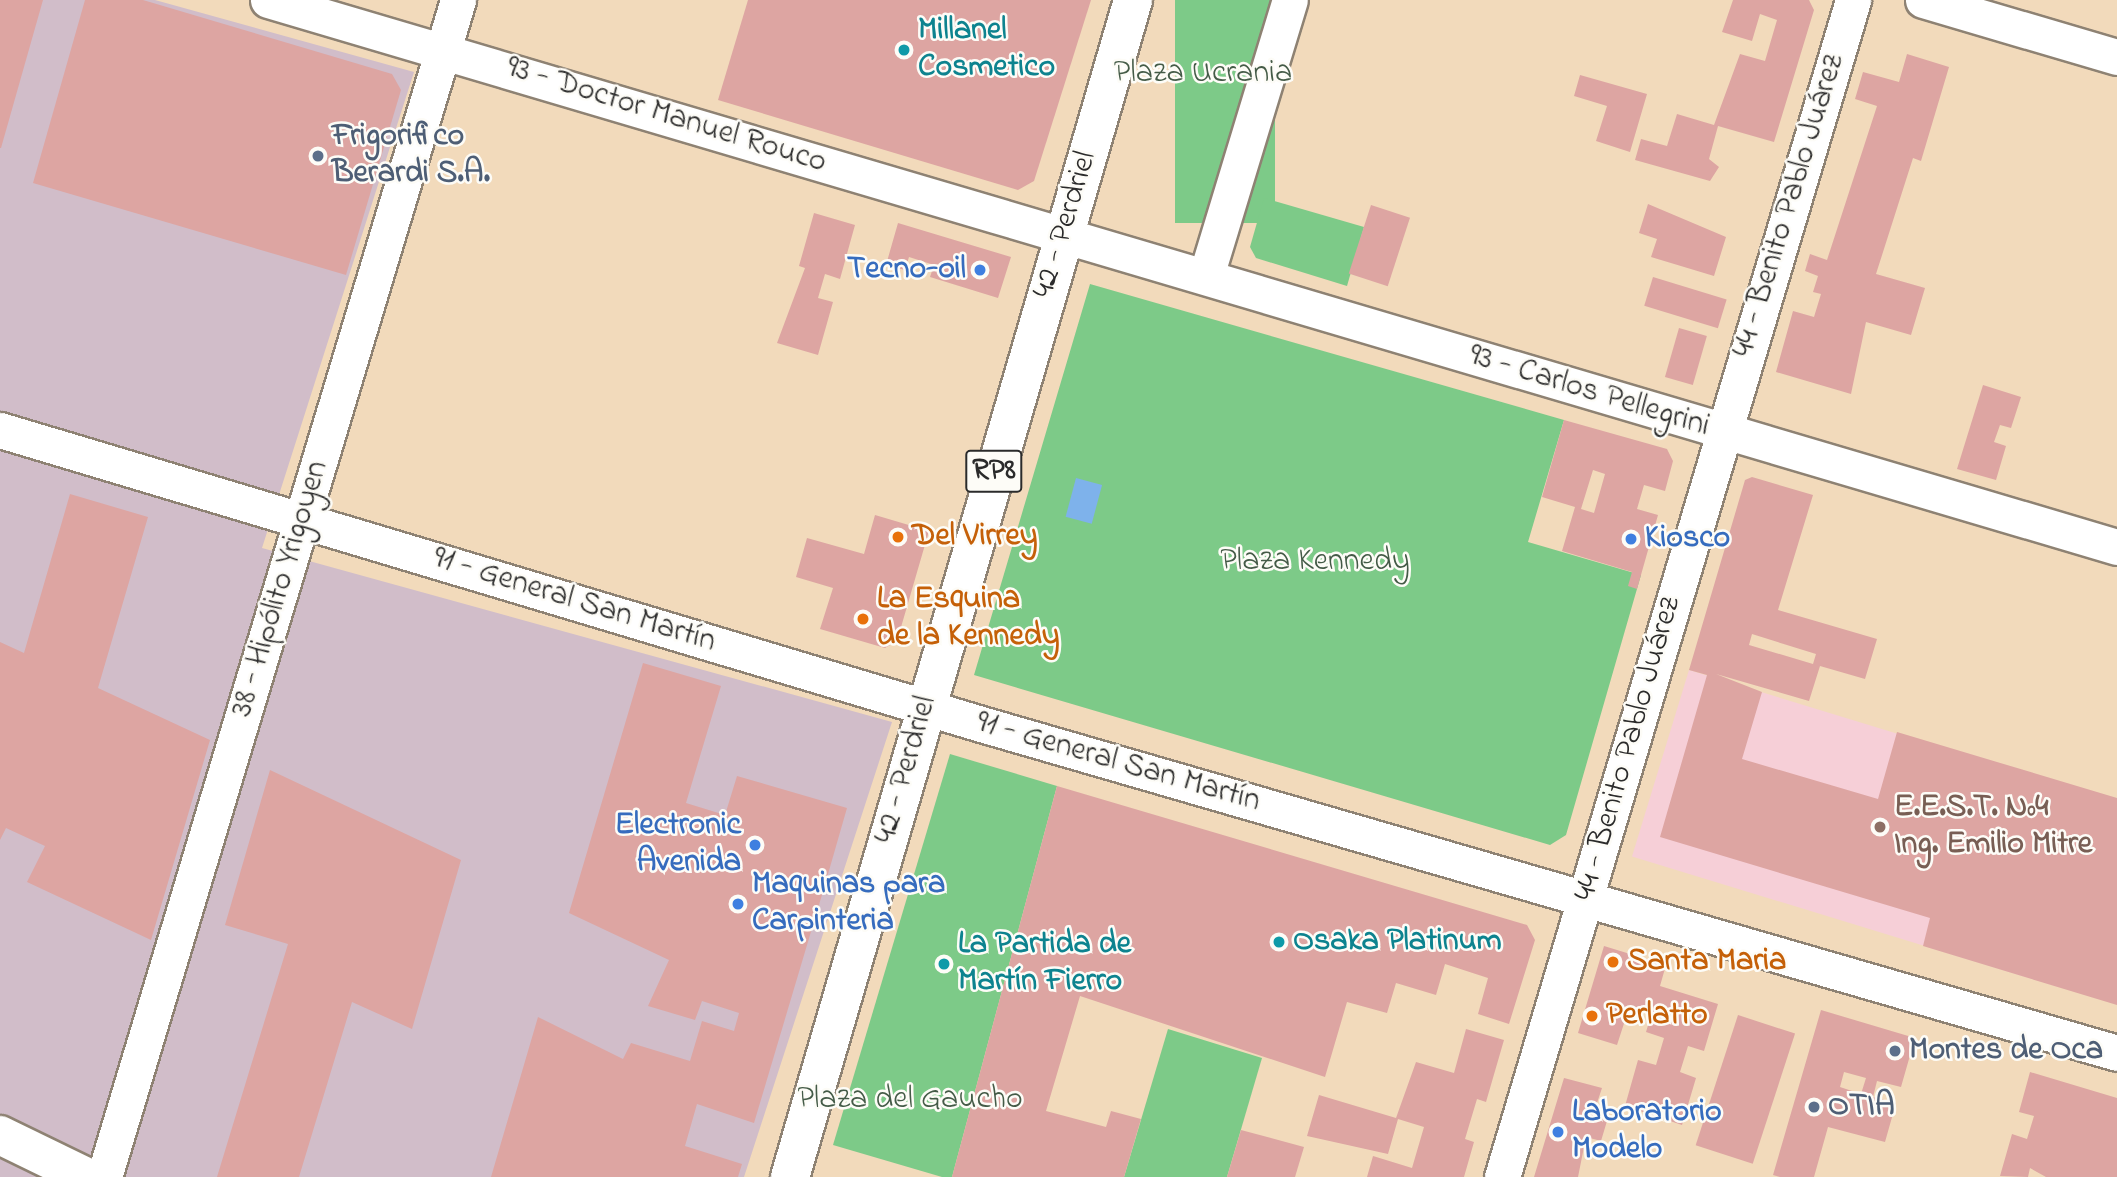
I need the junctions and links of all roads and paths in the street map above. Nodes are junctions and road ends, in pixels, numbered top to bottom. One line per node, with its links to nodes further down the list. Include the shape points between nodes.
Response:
1 (268, 0): 7 (street, 93 - Doctor Manuel Rouco)
2 (458, 0): 7 (street, 38 - Hipólito Yrigoyen)
3 (1133, 0): 9 (main road, 42 - Perdriel / RP8)
4 (1290, 0): 10 (street)
5 (1853, 0): 12 (street, 44 - Benito Pablo Juárez)
6 (1923, 0): 8 (street)
7 (444, 49): 9 (street, 93 - Doctor Manuel Rouco); 13 (street, 38 - Hipólito Yrigoyen)
8 (2117, 57)
9 (1062, 236): 10 (street, 93 - Carlos Pellegrini); 15 (main road, 42 - Perdriel / RP8)
10 (1206, 276): 12 (street, 93 - Carlos Pellegrini)
11 (0, 430): 13 (street, 91 - General San Martín)
12 (1720, 432): 14 (street, 93 - Carlos Pellegrini); 16 (street, 44 - Benito Pablo Juárez)
13 (302, 518): 15 (street, 91 - General San Martín); 20 (street, 38 - Hipólito Yrigoyen)
14 (2117, 547)
15 (925, 707): 16 (street, 91 - General San Martín); 21 (main road, 42 - Perdriel / RP8)
16 (1586, 896): 17 (street, 91 - General San Martín); 22 (street, 44 - Benito Pablo Juárez)
17 (2117, 1053)
18 (0, 1135): 19 (main road)
19 (86, 1177)
20 (104, 1177)
21 (790, 1177)
22 (1502, 1177)

